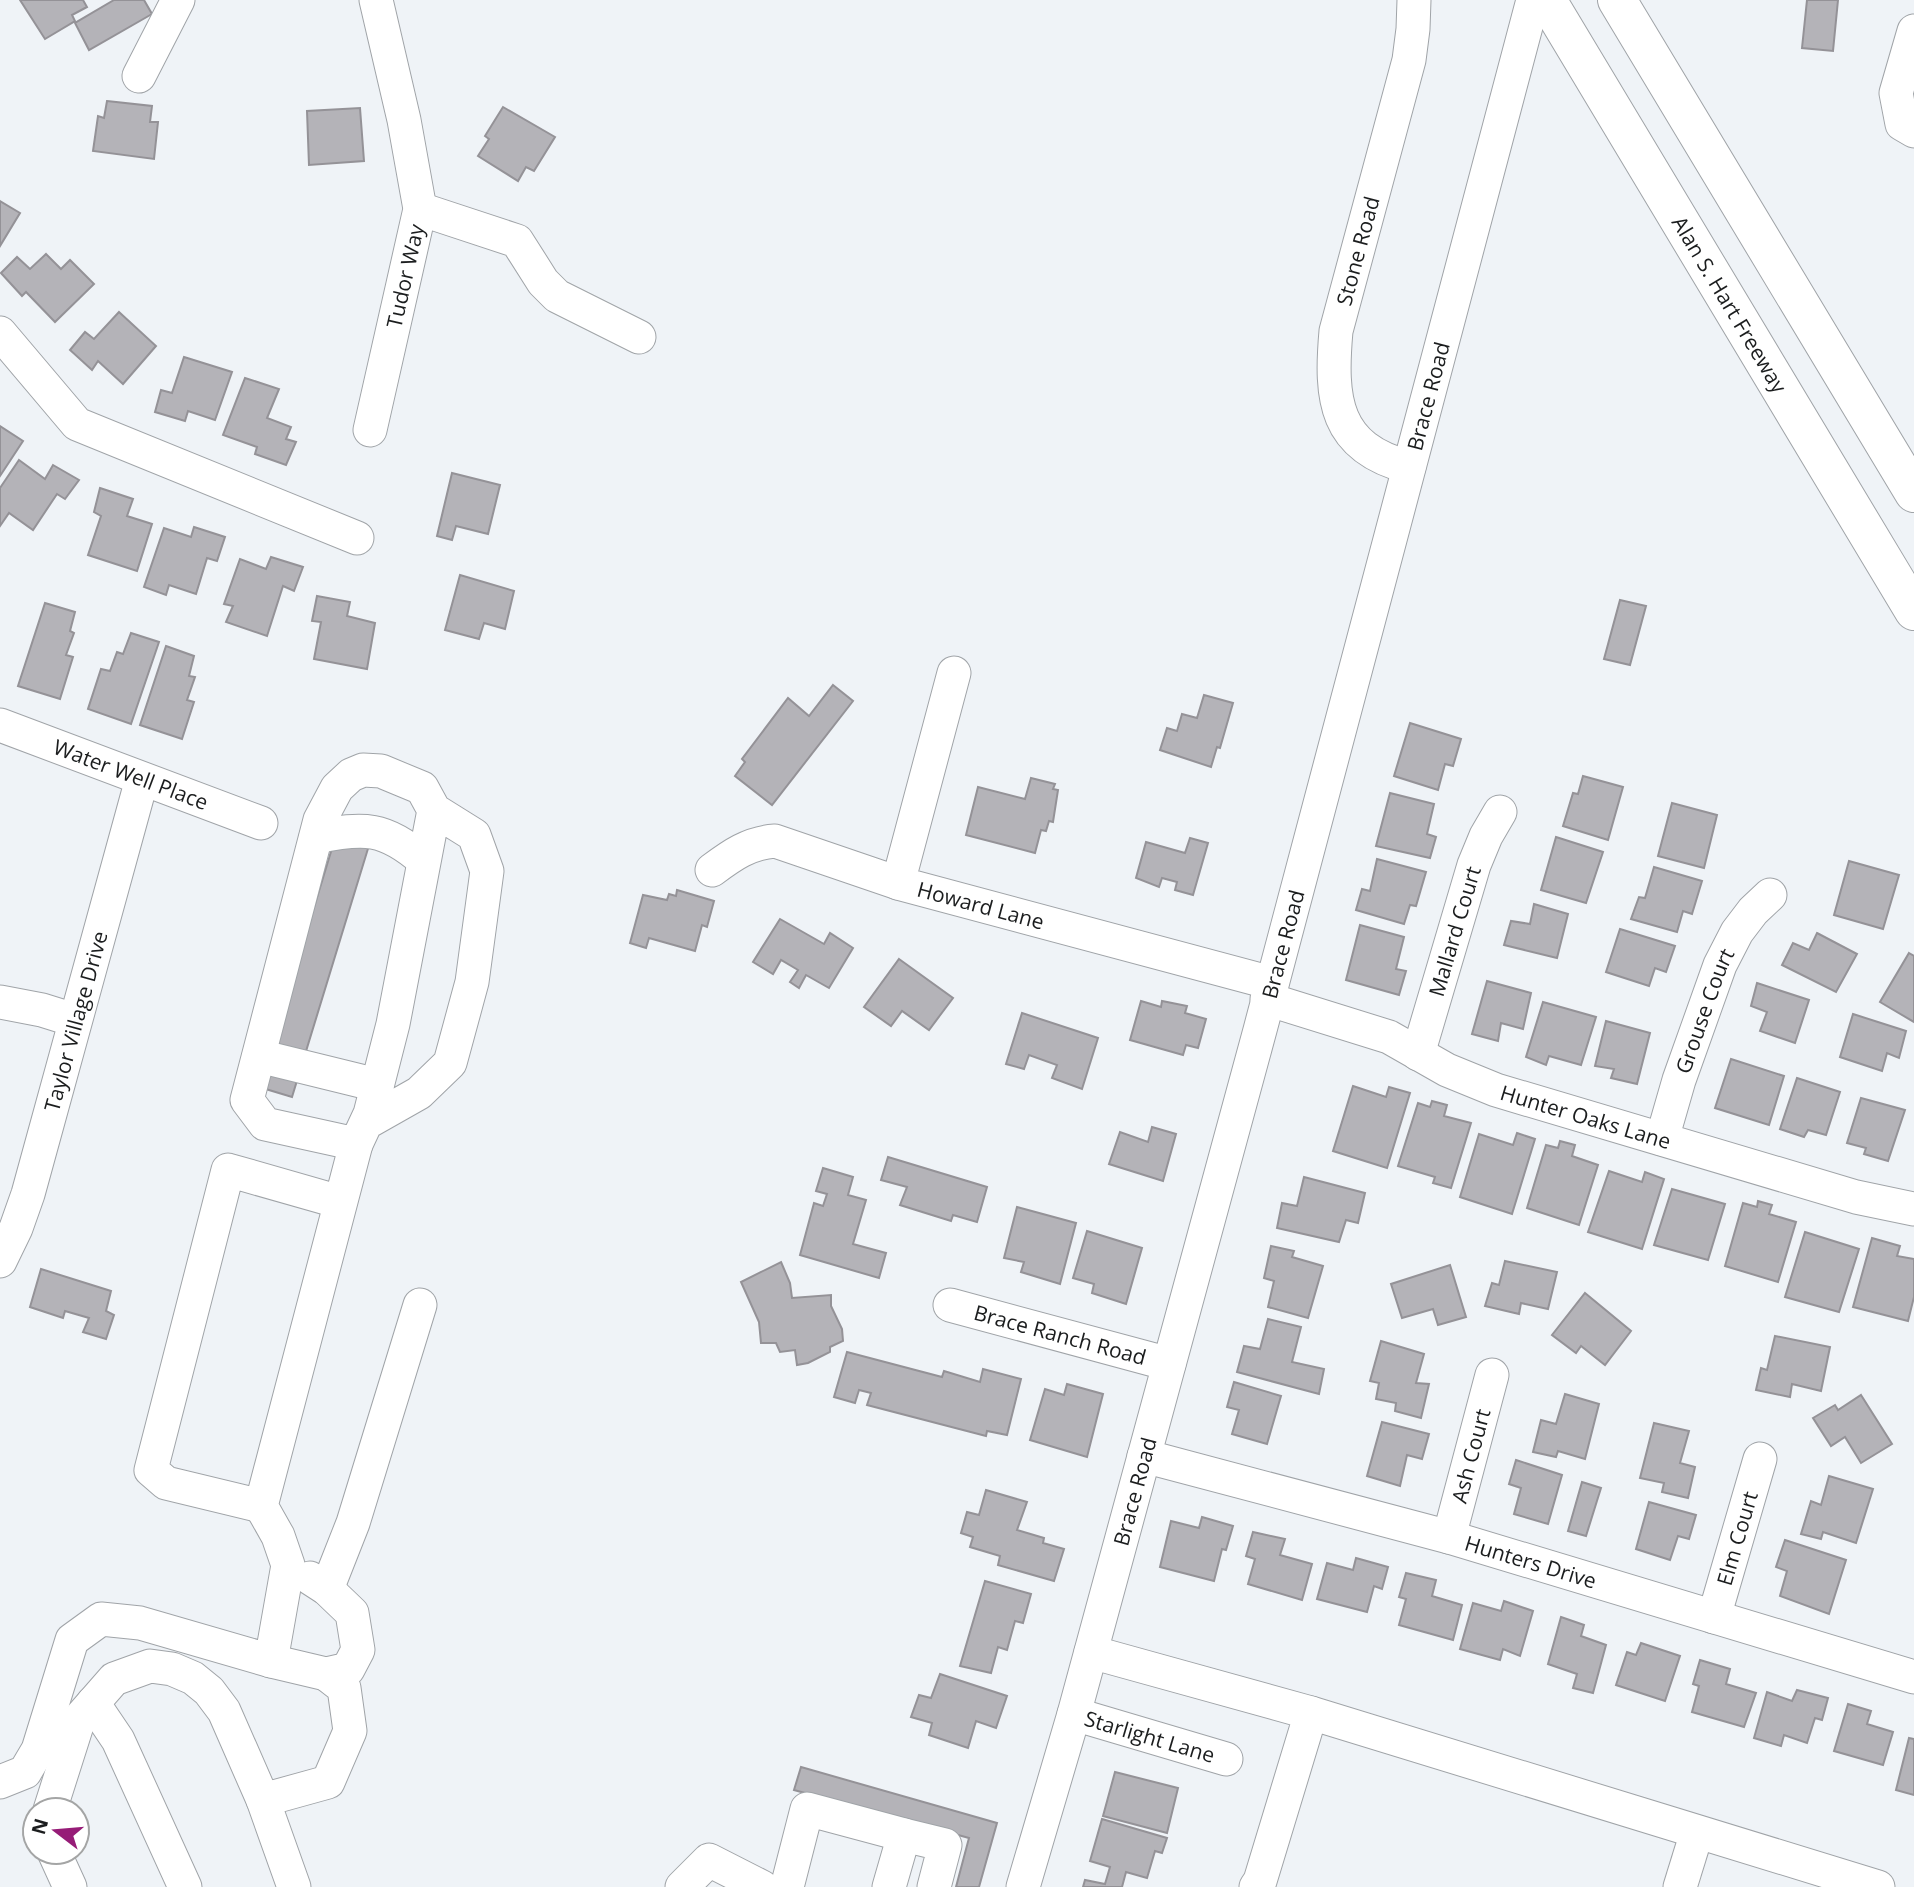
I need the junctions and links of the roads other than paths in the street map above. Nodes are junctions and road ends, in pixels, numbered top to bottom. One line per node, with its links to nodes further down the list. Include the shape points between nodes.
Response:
1 (177, 0): 8 (street)
2 (376, 0): 10 (street, Tudor Way)
3 (1414, 0): 14 (street, Stone Road, via 1409,60 1336,331 1333,370 1338,409 1349,433 1385,461)
4 (1533, 0): 14 (street, Brace Road)
5 (1547, 0): 17 (highway, Alan S. Hart Freeway)
6 (1617, 0): 15 (highway)
7 (1914, 31): 9 (street, via 1896,93 1902,124)
8 (139, 76)
9 (1914, 131)
10 (420, 209): 12 (street, via 517,242 557,296); 13 (street, Tudor Way)
11 (0, 333): 16 (street, via 77,424)
12 (639, 337)
13 (370, 430)
14 (1409, 467): 29 (street, Brace Road)
15 (1914, 493)
16 (357, 538)
17 (1914, 611)
18 (954, 673): 27 (street, Howard Lane)
19 (0, 725): 20 (street, Water Well Place)
20 (142, 779): 23 (street, Water Well Place); 31 (street, Taylor Village Drive)
21 (434, 810): 24 (street, via 422,788 381,771 363,770 337,788); 25 (street); 35 (street, via 474,835 487,872 472,982 450,1063 419,1093)
22 (1500, 812): 32 (street, Mallard Court, via 1475,865)
23 (261, 823)
24 (316, 837): 25 (street, via 374,831 404,843); 33 (street)
25 (423, 860): 34 (street)
26 (712, 870): 27 (street, via 757,842 775,841)
27 (898, 883): 29 (street, Howard Lane)
28 (1770, 895): 36 (street, Grouse Court, via 1752,911 1720,965)
29 (1270, 991): 32 (street, Hunter Oaks Lane, via 1390,1037); 42 (street, Brace Road)
30 (0, 1002): 31 (street)
31 (74, 1020): 39 (street, Taylor Village Drive, via 28,1194)
32 (1418, 1054): 36 (street, Hunter Oaks Lane, via 1469,1080)
33 (258, 1055): 34 (street); 35 (street, via 247,1100 265,1124)
34 (377, 1085): 35 (street)
35 (361, 1133): 37 (street)
36 (1662, 1139): 38 (street, Hunter Oaks Lane, via 1856,1197)
37 (340, 1202): 46 (street); 46 (street, via 228,1170 152,1470 166,1483)
38 (1914, 1209)
39 (0, 1261)
40 (420, 1305): 49 (street, via 353,1523)
41 (950, 1305): 42 (street, Brace Ranch Road)
42 (1169, 1364): 44 (street, Brace Road)
43 (1492, 1376): 47 (street, Ash Court)
44 (1144, 1456): 47 (street, Hunters Drive); 51 (street, Brace Road)
45 (1760, 1459): 50 (street, Elm Court)
46 (261, 1506): 48 (street)
47 (1449, 1537): 50 (street, Hunters Drive)
48 (288, 1565): 49 (street); 52 (street)
49 (327, 1589): 53 (street, via 352,1613 358,1650 348,1669)
50 (1714, 1617): 54 (street, Hunters Drive)
51 (1091, 1652): 56 (street); 57 (street, Brace Road)
52 (271, 1661): 53 (street); 59 (street, via 140,1623 101,1619 72,1640 38,1750 25,1772)
53 (326, 1674): 61 (street, via 344,1688 350,1731 328,1782)
54 (1914, 1677)
55 (93, 1703): 60 (street, via 79,1719); 61 (street, via 114,1679 150,1666 193,1678 224,1711); 69 (street, via 118,1740)
56 (1311, 1713): 62 (street); 67 (street)
57 (1074, 1714): 58 (street, Starlight Lane); 76 (street, Brace Road)
58 (1226, 1759)
59 (0, 1782)
60 (54, 1796)
61 (263, 1800): 70 (street)
62 (1697, 1832): 66 (street); 77 (street)
63 (904, 1835): 73 (street, via 807,1809); 74 (street); 75 (street, via 945,1845)
64 (60, 1866): 68 (street)
65 (723, 1878): 71 (street, via 709,1860); 72 (street)
66 (1826, 1880): 78 (street)
67 (1264, 1885)
68 (70, 1887)
69 (185, 1887)
70 (294, 1887)
71 (682, 1887)
72 (762, 1887)
73 (788, 1887)
74 (889, 1887)
75 (934, 1887)
76 (1023, 1887)
77 (1680, 1887)
78 (1878, 1887)

